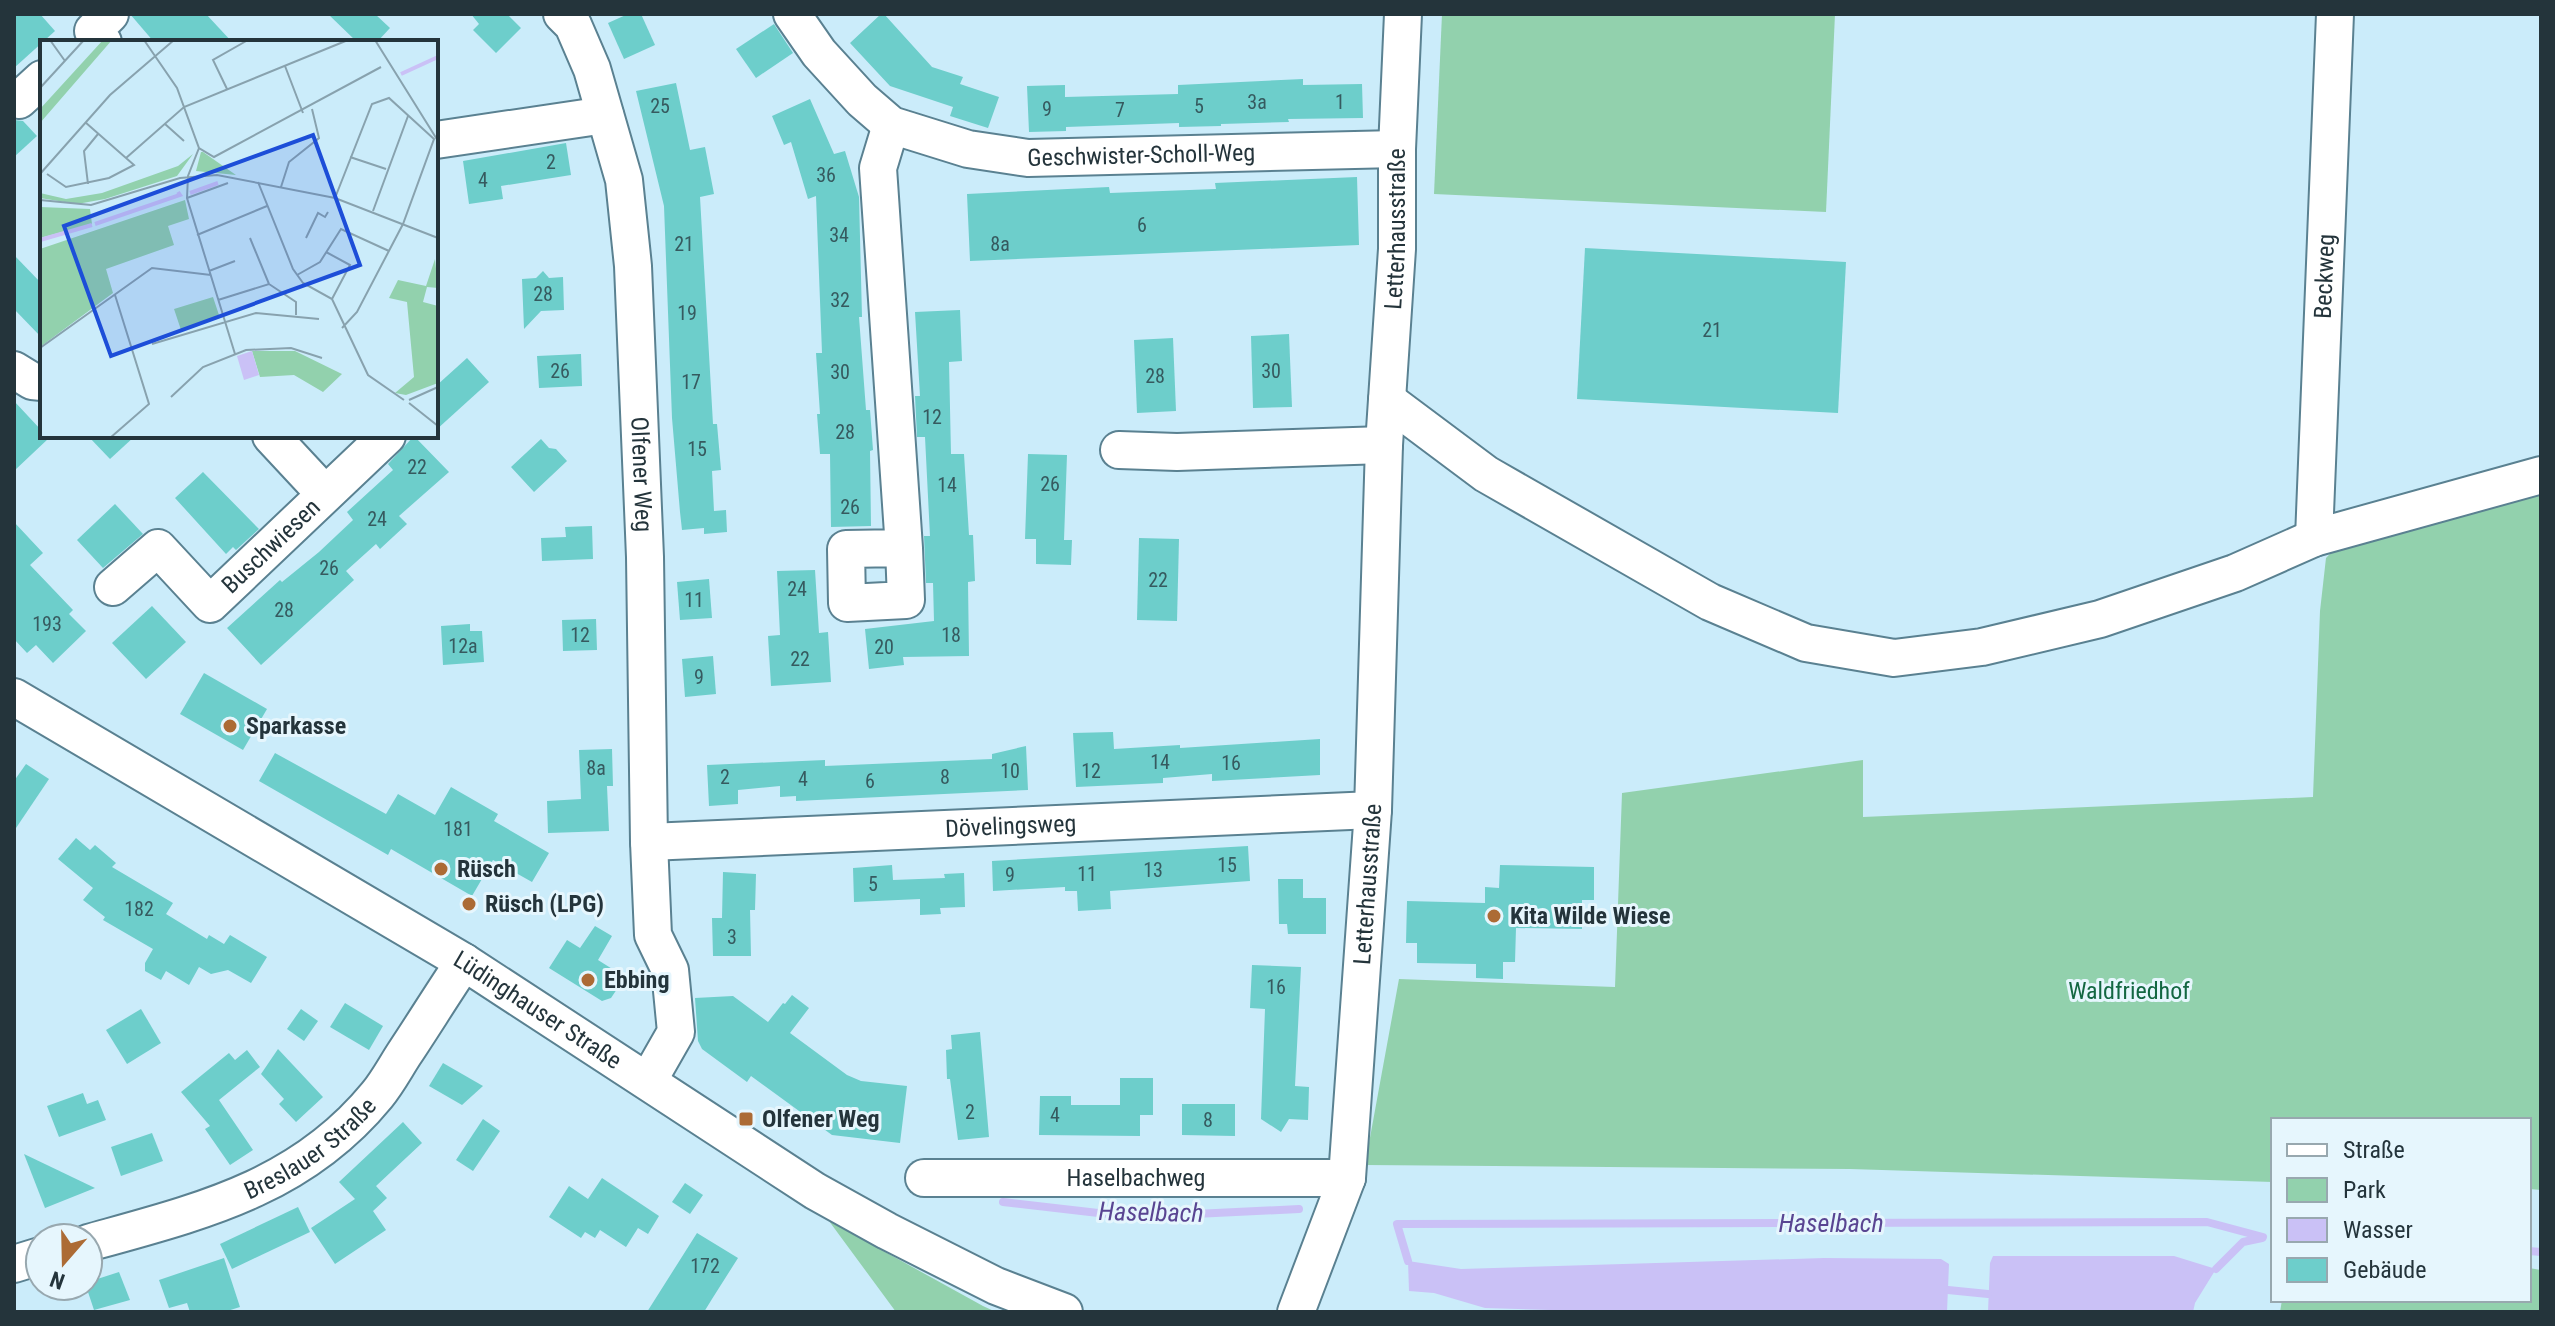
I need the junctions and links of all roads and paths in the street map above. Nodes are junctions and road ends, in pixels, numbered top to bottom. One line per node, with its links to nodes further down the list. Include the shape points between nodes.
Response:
1 (562, 14): 5 (street, Olfener Weg, via 573,25 592,69)
2 (792, 14): 6 (street, Geschwister-Scholl-Weg, via 819,53)
3 (1403, 14): 8 (street, Letterhausstraße)
4 (2335, 14): 18 (street, Beckweg)
5 (605, 115): 7 (street); 23 (street, Olfener Weg, via 624,180 633,266)
6 (891, 125): 8 (street, Geschwister-Scholl-Weg, via 968,149 1028,158); 19 (street, via 878,168)
7 (438, 140)
8 (1397, 149): 11 (street, Letterhausstraße)
9 (14, 370): 10 (street)
10 (40, 382)
11 (1387, 400): 14 (street, Letterhausstraße); 18 (street, via 1486,474 1710,602 1806,643 1894,658 1982,647 2100,619 2235,573)
12 (273, 438): 17 (street, Buschwiesen)
13 (385, 438): 17 (street, Buschwiesen)
14 (1384, 445): 15 (street); 22 (street, Letterhausstraße)
15 (1119, 450)
16 (2541, 475): 18 (street)
17 (325, 494): 20 (street, Buschwiesen, via 210,604 158,548)
18 (2314, 538)
19 (904, 548): 19 (street, via 846,549 847,603 906,600)
20 (113, 587)
21 (14, 697): 24 (street, Lüdinghauser Straße)
22 (1373, 810): 23 (street, Dövelingsweg); 27 (street, Letterhausstraße)
23 (649, 842): 25 (street, Olfener Weg, via 653,935 670,970 676,1032)
24 (464, 962): 25 (street, Lüdinghauser Straße); 28 (street, Breslauer Straße, via 377,1094 341,1133 300,1165 271,1183 200,1211)
25 (648, 1081): 29 (street, Lüdinghauser Straße, via 815,1191 887,1231 996,1286)
26 (924, 1178): 27 (street, Haselbachweg)
27 (1347, 1178): 30 (street, Letterhausstraße)
28 (104, 1238)
29 (1064, 1312)
30 (1296, 1312)

